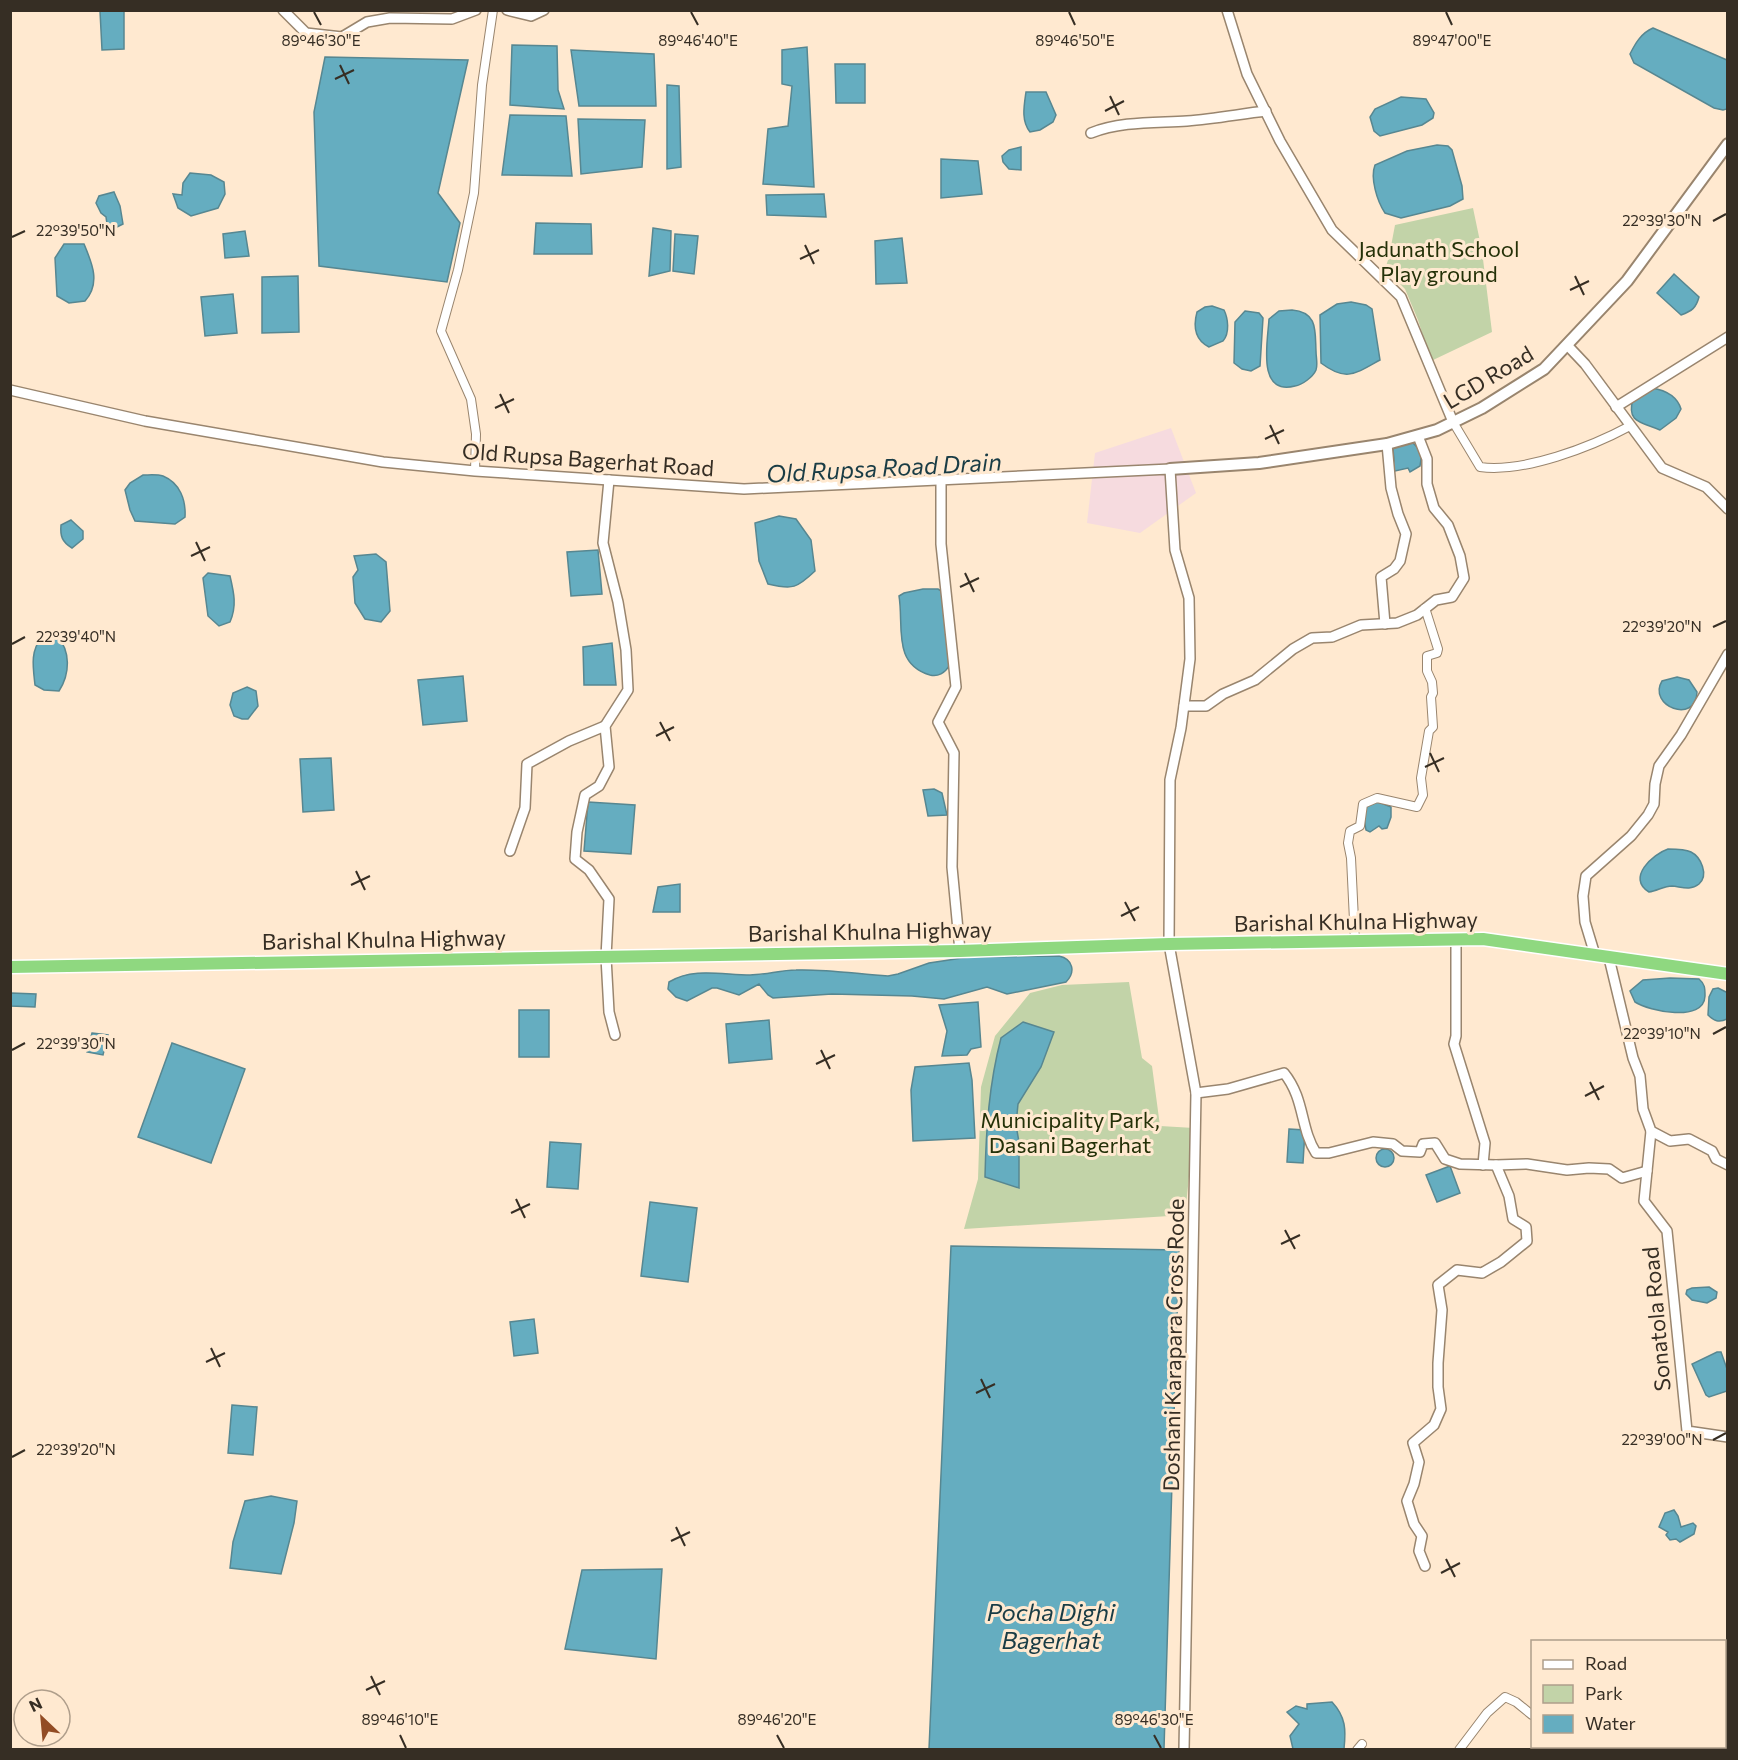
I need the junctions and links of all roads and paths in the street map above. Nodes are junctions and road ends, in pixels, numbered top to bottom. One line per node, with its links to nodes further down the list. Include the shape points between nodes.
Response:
1 (283, 10): 2 (street, via 306,33 342,37 367,22 390,18 452,19)
2 (476, 10)
3 (493, 10): 19 (street, via 482,85 474,194 441,331 471,399 476,434)
4 (507, 10): 5 (street, via 531,16)
5 (544, 10)
6 (1227, 10): 7 (street, via 1247,74)
7 (1266, 111): 8 (street, via 1132,124); 14 (street, via 1332,230 1401,297)
8 (1091, 133)
9 (1728, 144): 11 (main road, LGD Road, via 1627,281)
10 (1728, 337): 13 (street)
11 (1567, 345): 13 (street); 14 (main road, LGD Road, via 1544,369)
12 (10, 390): 19 (street, Old Rupsa Bagerhat Road, via 145,421 383,462)
13 (1616, 407): 15 (street)
14 (1453, 422): 15 (street, via 1480,466 1490,468 1549,458); 16 (main road, LGD Road)
15 (1630, 426): 22 (street, via 1662,468 1706,487)
16 (1418, 436): 17 (main road, LGD Road); 23 (street, via 1427,459 1427,484 1434,508 1448,525 1464,578 1452,597 1436,600)
17 (1387, 444): 18 (main road, LGD Road, via 1259,463); 24 (street, via 1391,488 1406,534 1400,561 1381,577)
18 (1170, 469): 20 (street, Old Rupsa Bagerhat Road, via 744,489); 26 (street, Doshani Karapara Cross Rode, via 1175,550 1189,598 1190,659)
19 (475, 471): 20 (street, Old Rupsa Bagerhat Road)
20 (609, 480): 27 (street, via 603,543 618,602 628,690)
21 (940, 481): 32 (street, via 941,544 956,687 938,722 954,753 952,867)
22 (1728, 509)
23 (1425, 608): 24 (street, via 1397,623); 30 (street, via 1438,649 1427,656 1434,716 1421,778 1423,795 1417,807 1371,800 1363,804 1360,826 1350,831)
24 (1385, 624): 26 (street, via 1312,638 1255,680 1206,706)
25 (1728, 654): 33 (street, via 1659,766 1654,804 1648,815 1623,844 1586,876 1585,922)
26 (1184, 706): 31 (street, Doshani Karapara Cross Rode, via 1170,780)
27 (605, 726): 28 (street, via 527,764 525,808); 34 (street, via 609,767 599,786 585,795 575,859 589,870 609,899)
28 (510, 851)
29 (1456, 940): 30 (highway, Barishal Khulna Highway); 33 (highway, Barishal Khulna Highway, via 1483,939); 41 (street, via 1454,1044 1485,1143)
30 (1356, 941): 31 (highway, Barishal Khulna Highway)
31 (1168, 944): 32 (highway, Barishal Khulna Highway); 39 (street, Doshani Karapara Cross Rode)
32 (960, 951): 34 (highway, Barishal Khulna Highway)
33 (1595, 955): 35 (highway, Barishal Khulna Highway)
34 (606, 957): 36 (highway, Barishal Khulna Highway); 38 (street, via 609,1012)
35 (1609, 958): 37 (highway, Barishal Khulna Highway); 40 (street)
36 (10, 967)
37 (1728, 974)
38 (615, 1035)
39 (1196, 1093): 41 (street, via 1228,1089 1284,1073 1292,1082 1308,1141 1316,1153 1372,1142 1420,1152 1423,1144 1435,1143 1444,1159); 48 (street, Doshani Karapara Cross Rode)
40 (1651, 1131): 43 (street, via 1670,1141 1689,1139 1712,1150 1716,1159); 44 (street, Sonatola Road)
41 (1483, 1165): 42 (street)
42 (1496, 1165): 44 (street, via 1609,1169 1622,1178); 46 (street, via 1509,1196 1513,1219 1526,1227 1527,1241 1482,1273 1457,1270 1438,1285 1442,1310 1438,1387 1441,1409 1434,1425 1413,1443 1419,1462 1407,1501 1422,1536 1419,1551)
43 (1728, 1165)
44 (1647, 1171): 45 (street, Sonatola Road, via 1644,1201 1667,1231 1687,1431)
45 (1728, 1437)
46 (1425, 1566)
47 (1531, 1713): 49 (street, via 1505,1697)
48 (1184, 1749)
49 (1459, 1749)

